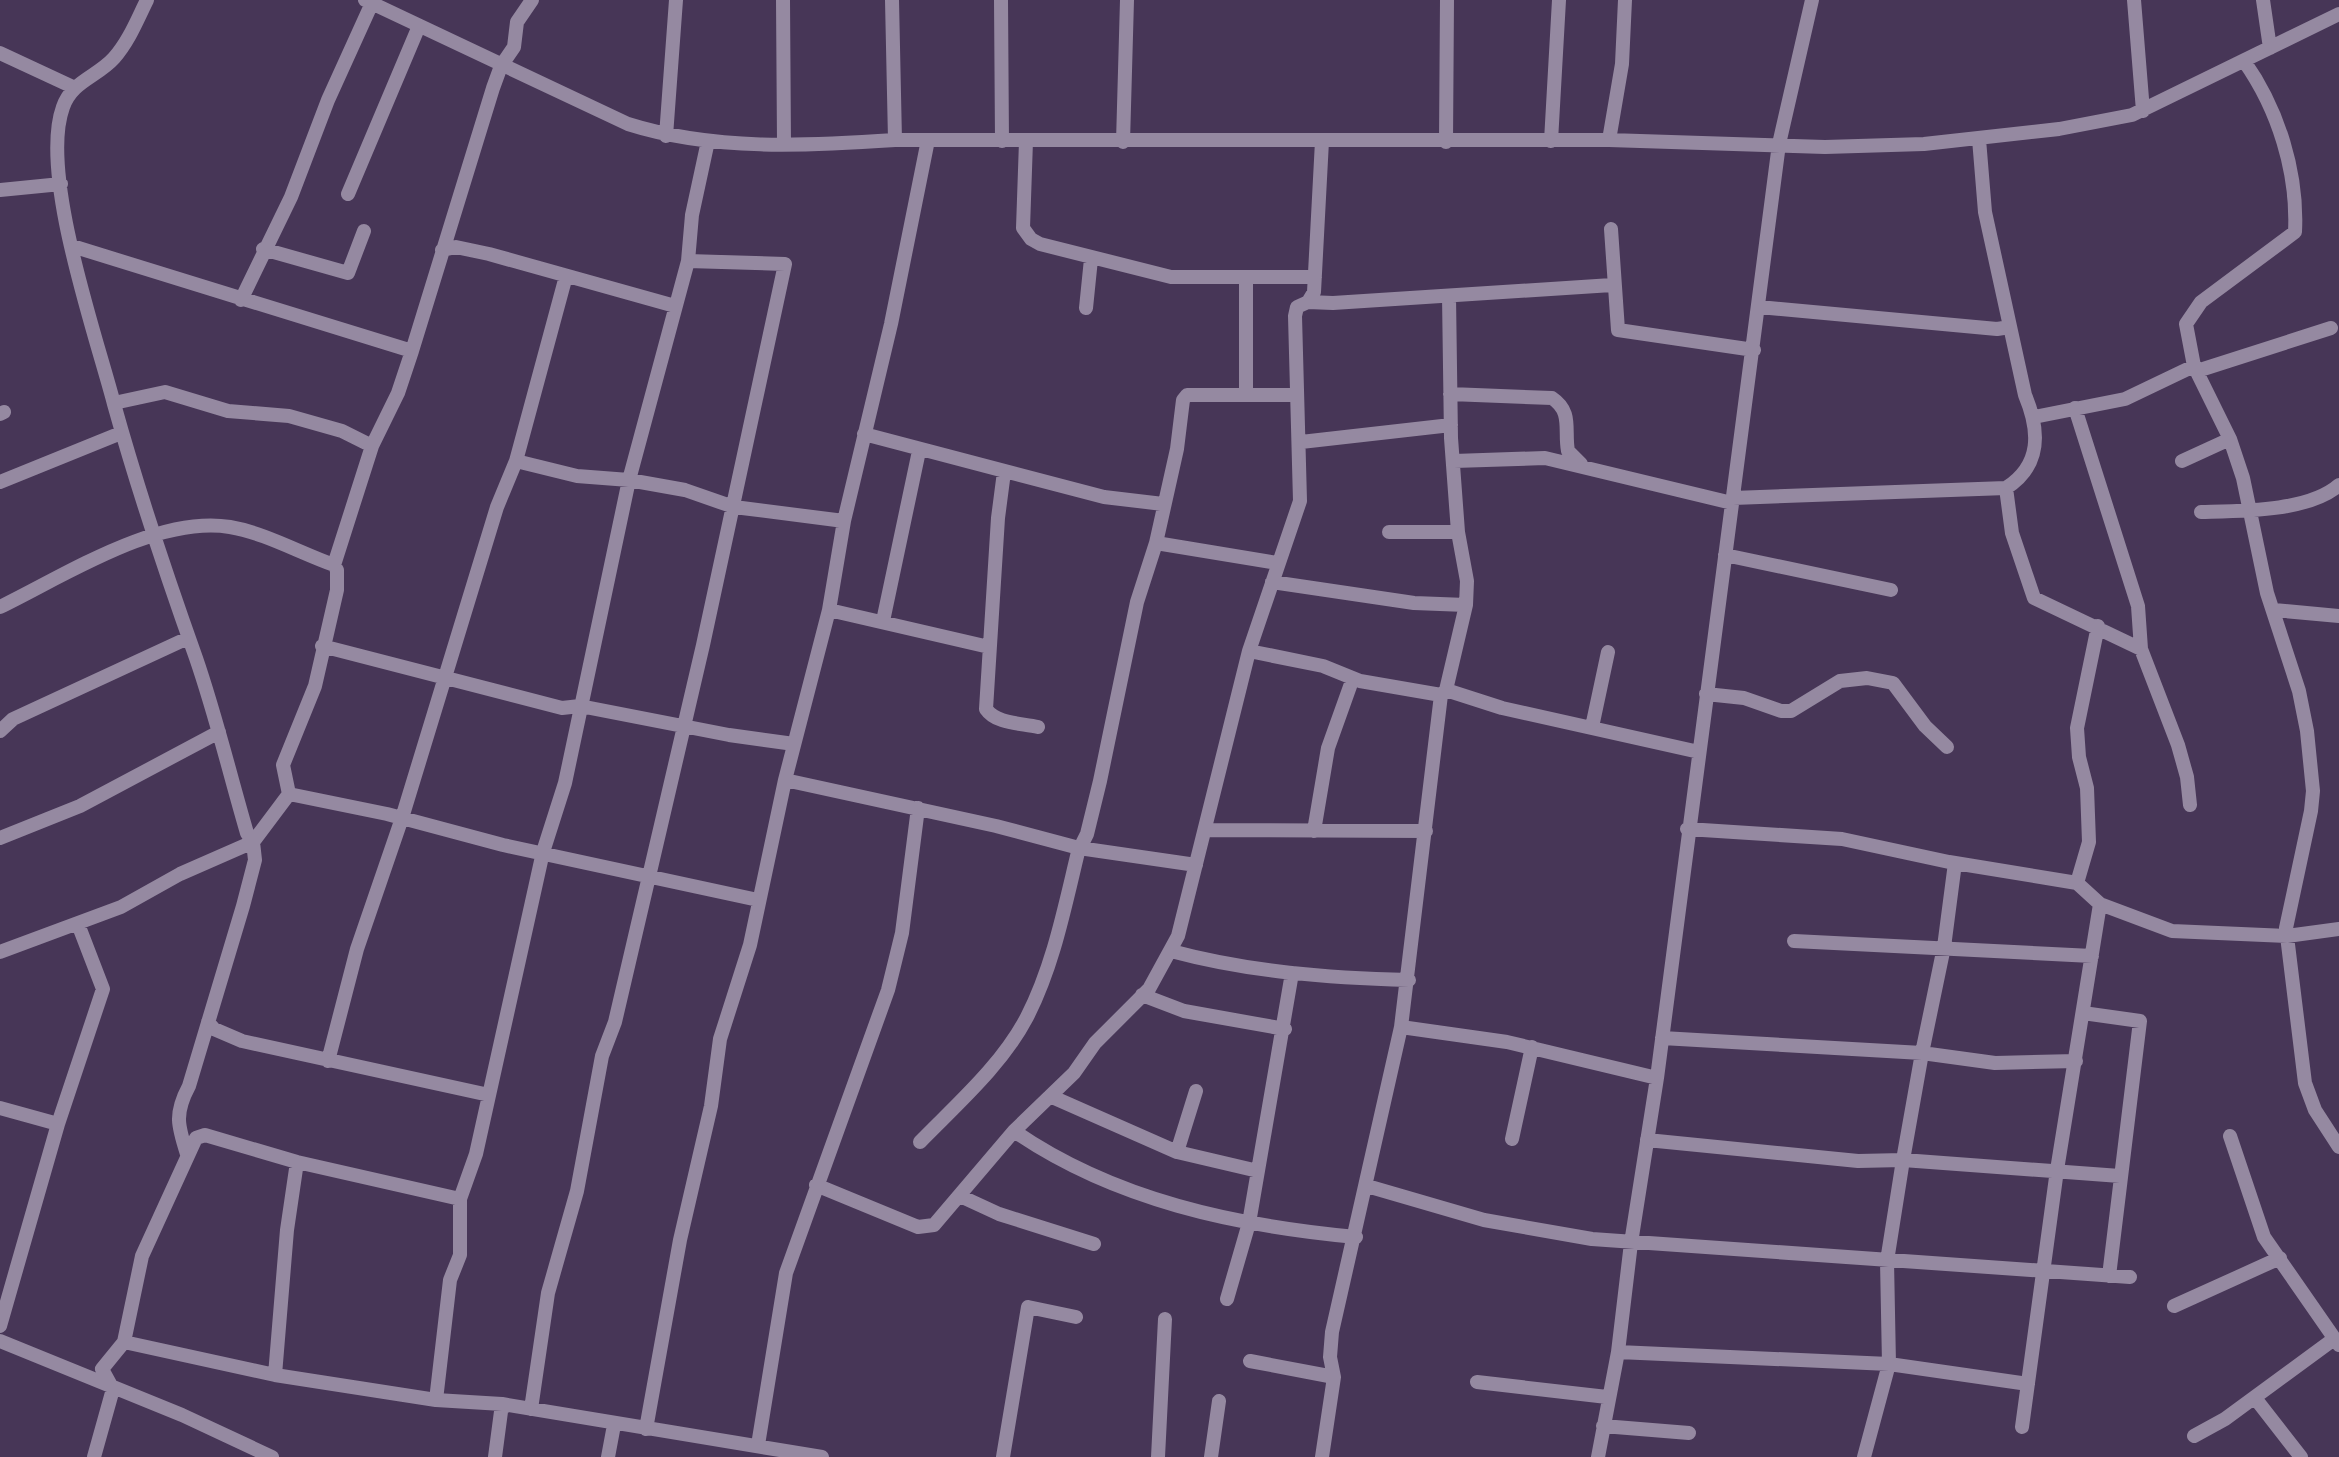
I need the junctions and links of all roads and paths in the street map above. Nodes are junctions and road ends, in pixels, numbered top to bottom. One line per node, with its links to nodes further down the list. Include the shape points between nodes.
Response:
1 (147, 0): 21 (street, via 116,57)
2 (532, 0): 20 (street, via 515,28 513,52)
3 (676, 0): 23 (street)
4 (783, 0): 35 (street)
5 (892, 0): 25 (street)
6 (1001, 0): 29 (street)
7 (1127, 0): 33 (street)
8 (1447, 0): 34 (street)
9 (1559, 0): 32 (street)
10 (1625, 0): 27 (street, via 1622,64)
11 (1812, 0): 36 (street)
12 (2134, 0): 22 (street)
13 (2263, 0): 17 (street)
14 (368, 2): 16 (street); 44 (street, via 291,197)
15 (2339, 14): 17 (street)
16 (419, 26): 20 (street); 39 (street)
17 (2270, 48): 19 (street)
18 (0, 53): 21 (street)
19 (2244, 61): 22 (street); 61 (street, via 2277,116 2292,186 2295,232 2192,311 2186,324)
20 (501, 66): 23 (street); 42 (street)
21 (73, 87): 37 (street, via 62,108 58,136)
22 (2143, 111): 24 (street)
23 (666, 136): 28 (street)
24 (1979, 139): 36 (street, via 1872,146); 57 (street, via 1985,212)
25 (895, 140): 26 (street); 35 (street)
26 (928, 140): 29 (street); 70 (street)
27 (1609, 140): 32 (street); 36 (street)
28 (708, 141): 35 (street); 46 (street)
29 (1002, 141): 30 (street)
30 (1026, 141): 33 (street); 45 (street, via 1026,234 1056,250)
31 (1322, 141): 33 (street); 34 (street); 48 (street)
32 (1551, 141): 34 (street)
33 (1123, 142)
34 (1446, 142)
35 (784, 144)
36 (1779, 144): 55 (street)
37 (61, 184): 38 (street); 43 (street)
38 (0, 190)
39 (348, 194)
40 (1611, 229): 50 (street)
41 (364, 231): 44 (street, via 348,273)
42 (448, 245): 47 (street); 60 (street)
43 (72, 246): 52 (street); 65 (street)
44 (263, 249): 52 (street)
45 (1091, 259): 49 (street, via 1171,277); 56 (street)
46 (688, 261): 54 (street); 86 (street, via 785,264)
47 (566, 276): 54 (street); 75 (street)
48 (1315, 277): 49 (street); 53 (street)
49 (1246, 280): 63 (street)
50 (1612, 285): 51 (street); 59 (street, via 1618,330)
51 (1449, 296): 53 (street); 62 (street)
52 (241, 300): 60 (street)
53 (1308, 302): 64 (street, via 1297,307 1295,316)
54 (675, 306): 80 (street)
55 (1759, 307): 57 (street); 59 (street)
56 (1086, 308)
57 (2010, 327): 67 (street)
58 (2331, 328): 61 (street)
59 (1754, 350): 84 (street)
60 (412, 351): 73 (street)
61 (2196, 369): 66 (street, via 2125,399); 71 (street)
62 (1450, 394): 68 (street); 78 (street, via 1552,398 1568,417 1568,451)
63 (1246, 395): 64 (street); 85 (street, via 1187,395 1183,400)
64 (1297, 395): 72 (street)
65 (114, 403): 69 (street); 73 (street, via 165,392 228,411 289,416)
66 (2075, 408): 67 (street); 109 (street, via 2138,606)
67 (2034, 417): 83 (street, via 2031,463)
68 (1451, 425): 72 (street); 76 (street)
69 (121, 433): 81 (street); 92 (street)
70 (864, 434): 74 (street); 89 (street)
71 (2230, 439): 77 (street); 87 (street)
72 (1301, 442): 95 (street, via 1298,512)
73 (372, 446): 96 (street)
74 (919, 451): 79 (street); 104 (street)
75 (516, 461): 80 (street, via 577,476); 112 (street)
76 (1454, 461): 78 (street, via 1545,458); 91 (street)
77 (2182, 461)
78 (1582, 465): 84 (street)
79 (1004, 472): 85 (street, via 1104,497); 108 (street)
80 (629, 480): 86 (street, via 685,490); 116 (street)
81 (0, 482)
82 (2339, 485): 87 (street, via 2318,497)
83 (2006, 488): 84 (street); 105 (street, via 2029,592)
84 (1733, 500): 94 (street)
85 (1163, 504): 93 (street)
86 (734, 507): 89 (street); 117 (street)
87 (2253, 511): 88 (street); 102 (street)
88 (2201, 512)
89 (844, 521): 101 (street)
90 (1389, 532): 91 (street)
91 (1458, 532): 99 (street, via 1466,568)
92 (152, 536): 96 (street, via 197,527 233,528); 100 (street); 106 (street)
93 (1156, 543): 95 (street); 136 (street, via 1137,602 1100,781)
94 (1725, 555): 98 (street); 115 (street)
95 (1277, 563): 97 (street)
96 (334, 565): 107 (street, via 337,590)
97 (1272, 582): 99 (street, via 1414,603); 110 (street)
98 (1891, 590)
99 (1466, 605): 114 (street)
100 (0, 607)
101 (829, 610): 104 (street); 122 (street)
102 (2274, 610): 103 (street); 146 (street, via 2299,691 2313,791)
103 (2339, 616)
104 (883, 621): 108 (street)
105 (2098, 626): 109 (street); 141 (street, via 2077,728 2089,842)
106 (188, 638): 120 (street, via 13,719); 121 (street)
107 (322, 646): 112 (street); 126 (street, via 315,686 283,765)
108 (989, 647): 118 (street, via 986,709 991,716)
109 (2141, 649): 127 (street, via 2181,756)
110 (1249, 651): 113 (street, via 1323,666); 131 (street)
111 (1608, 652): 119 (street)
112 (444, 677): 116 (street, via 562,708); 129 (street)
113 (1353, 678): 114 (street); 132 (street, via 1328,748)
114 (1444, 693): 119 (street); 133 (street)
115 (1706, 694): 123 (street, via 1791,711 1840,681 1867,678 1893,683); 124 (street)
116 (580, 706): 117 (street); 137 (street, via 565,783)
117 (684, 726): 122 (street); 140 (street)
118 (1038, 727)
119 (1592, 727): 124 (street)
120 (0, 731)
121 (219, 732): 134 (street, via 80,806); 135 (street)
122 (794, 744): 125 (street)
123 (1947, 747)
124 (1699, 752): 130 (street)
125 (785, 780): 128 (street); 142 (street)
126 (289, 794): 129 (street); 135 (street)
127 (2190, 805)
128 (918, 808): 136 (street); 183 (street, via 902,933 885,1004)
129 (402, 818): 137 (street); 162 (street, via 357,949)
130 (1687, 829): 138 (street, via 1842,839); 159 (street)
131 (1206, 830): 132 (street); 139 (street)
132 (1314, 831): 133 (street)
133 (1426, 831): 153 (street)
134 (0, 838)
135 (253, 842): 144 (street); 156 (street, via 255,860)
136 (1080, 848): 139 (street); 174 (street, via 1057,938 1027,1017 991,1067)
137 (543, 852): 140 (street); 166 (street)
138 (1955, 863): 141 (street); 148 (street)
139 (1196, 865): 149 (street)
140 (650, 877): 142 (street); 217 (street, via 548,1293)
141 (2077, 883): 143 (street)
142 (758, 900): 221 (street, via 750,945 720,1039)
143 (2100, 904): 146 (street, via 2172,931); 151 (street)
144 (78, 924): 150 (street); 169 (street, via 103,989)
145 (2339, 929): 146 (street)
146 (2287, 936): 175 (street, via 2305,1083)
147 (1794, 941): 148 (street)
148 (1944, 947): 151 (street); 161 (street)
149 (1171, 951): 152 (street); 154 (street)
150 (0, 952)
151 (2092, 956): 155 (street)
152 (1292, 973): 153 (street); 158 (street)
153 (1409, 980): 157 (street)
154 (1142, 995): 158 (street, via 1184,1011); 167 (street)
155 (2083, 1013): 163 (street); 182 (street, via 2140,1021)
156 (208, 1022): 162 (street, via 242,1041); 177 (street, via 179,1114 177,1128)
157 (1401, 1027): 160 (street); 184 (street)
158 (1285, 1029): 181 (street)
159 (1662, 1038): 161 (street); 164 (street)
160 (1532, 1047): 164 (street); 172 (street)
161 (1922, 1053): 163 (street, via 1995,1063); 178 (street)
162 (328, 1061): 166 (street)
163 (2076, 1061): 180 (street)
164 (1657, 1078): 173 (street)
165 (1196, 1091): 176 (street)
166 (489, 1095): 186 (street)
167 (1050, 1096): 170 (street); 176 (street)
168 (0, 1108): 169 (street)
169 (58, 1124): 200 (street)
170 (1014, 1131): 185 (street); 187 (street, via 1122,1189)
171 (2230, 1136): 191 (street, via 2255,1218)
172 (1512, 1139)
173 (1647, 1140): 178 (street, via 1858,1161); 189 (street)
174 (920, 1142)
175 (2339, 1147)
176 (1177, 1152): 181 (street)
177 (187, 1154): 179 (street, via 196,1138 205,1135); 202 (street, via 142,1256)
178 (1903, 1160): 180 (street); 192 (street)
179 (297, 1162): 186 (street); 207 (street)
180 (2057, 1170): 182 (street); 193 (street)
181 (1258, 1171): 187 (street)
182 (2120, 1176): 194 (street)
183 (816, 1185): 185 (street, via 924,1229); 224 (street, via 786,1273)
184 (1367, 1186): 188 (street); 189 (street, via 1484,1220)
185 (960, 1196): 190 (street)
186 (460, 1199): 214 (street, via 460,1255 450,1280)
187 (1249, 1223): 188 (street); 196 (street)
188 (1356, 1237): 208 (street, via 1332,1332)
189 (1631, 1243): 192 (street); 204 (street)
190 (1094, 1244)
191 (2280, 1258): 197 (street); 203 (street)
192 (1887, 1261): 193 (street); 206 (street)
193 (2043, 1271): 194 (street); 210 (street)
194 (2109, 1276): 195 (street)
195 (2130, 1277)
196 (1227, 1299)
197 (2174, 1306)
198 (1076, 1317): 232 (street, via 1028,1307)
199 (1165, 1319): 233 (street)
200 (0, 1326)
201 (0, 1341): 211 (street)
202 (124, 1342): 207 (street); 211 (street, via 102,1369)
203 (2337, 1342): 213 (street)
204 (1618, 1352): 206 (street); 212 (street)
205 (1250, 1361): 208 (street)
206 (1889, 1364): 210 (street); 237 (street)
207 (275, 1375): 214 (street)
208 (1334, 1377): 235 (street)
209 (1477, 1382): 212 (street)
210 (2028, 1384): 220 (street)
211 (113, 1389): 225 (street, via 182,1415); 227 (street)
212 (1607, 1397): 219 (street)
213 (2255, 1398): 223 (street); 238 (street)
214 (436, 1400): 216 (street)
215 (1219, 1401): 234 (street)
216 (502, 1404): 217 (street); 229 (street)
217 (531, 1409): 218 (street)
218 (614, 1425): 221 (street); 230 (street)
219 (1603, 1426): 222 (street); 236 (street)
220 (2022, 1427)
221 (646, 1429): 224 (street)
222 (1689, 1433)
223 (2194, 1436)
224 (758, 1445): 226 (street)
225 (256, 1454): 228 (street)
226 (785, 1454): 231 (street)
227 (94, 1457)
228 (272, 1457)
229 (495, 1457)
230 (608, 1457)
231 (822, 1457)
232 (1003, 1457)
233 (1158, 1457)
234 (1211, 1457)
235 (1322, 1457)
236 (1598, 1457)
237 (1864, 1457)
238 (2301, 1457)

